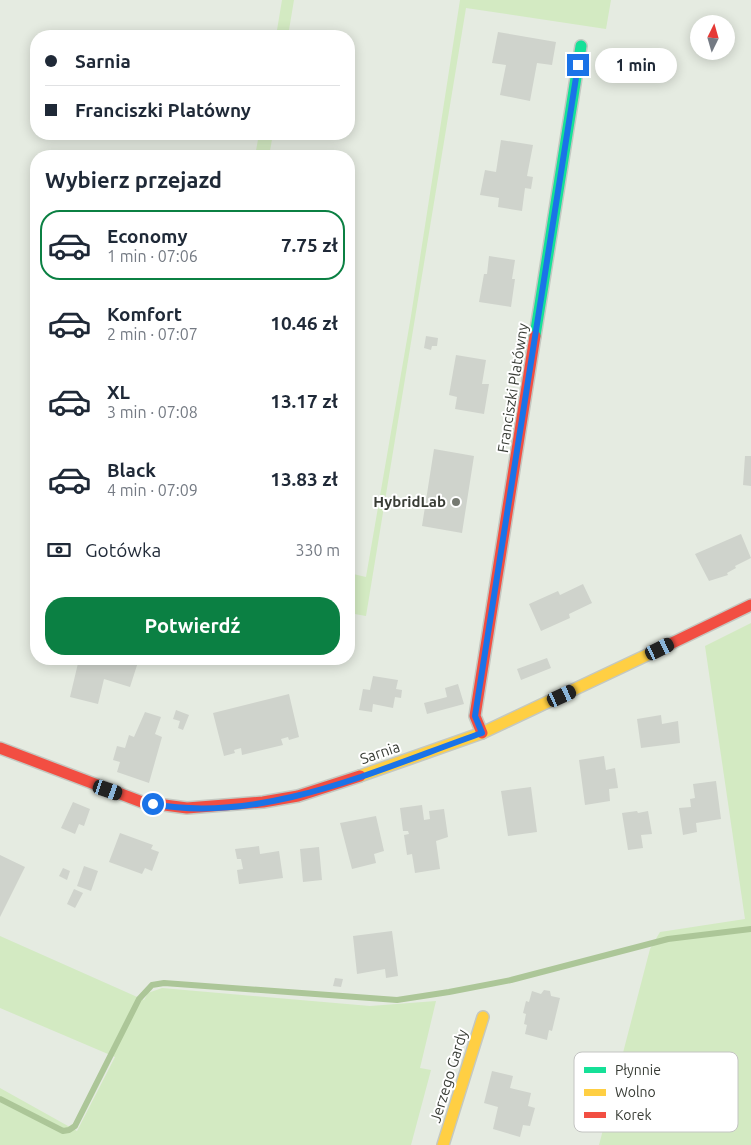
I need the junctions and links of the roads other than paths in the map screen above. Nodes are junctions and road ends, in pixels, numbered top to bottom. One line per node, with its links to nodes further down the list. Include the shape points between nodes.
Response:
1 (581, 46): 3 (street, Franciszki Platówny, via 475,716)
2 (751, 605): 3 (street, Sarnia)
3 (482, 733): 4 (street, Sarnia, via 298,796 210,808 180,808 142,802)
4 (0, 748)
5 (484, 1016): 6 (street, Jerzego Gardy)
6 (443, 1145)

